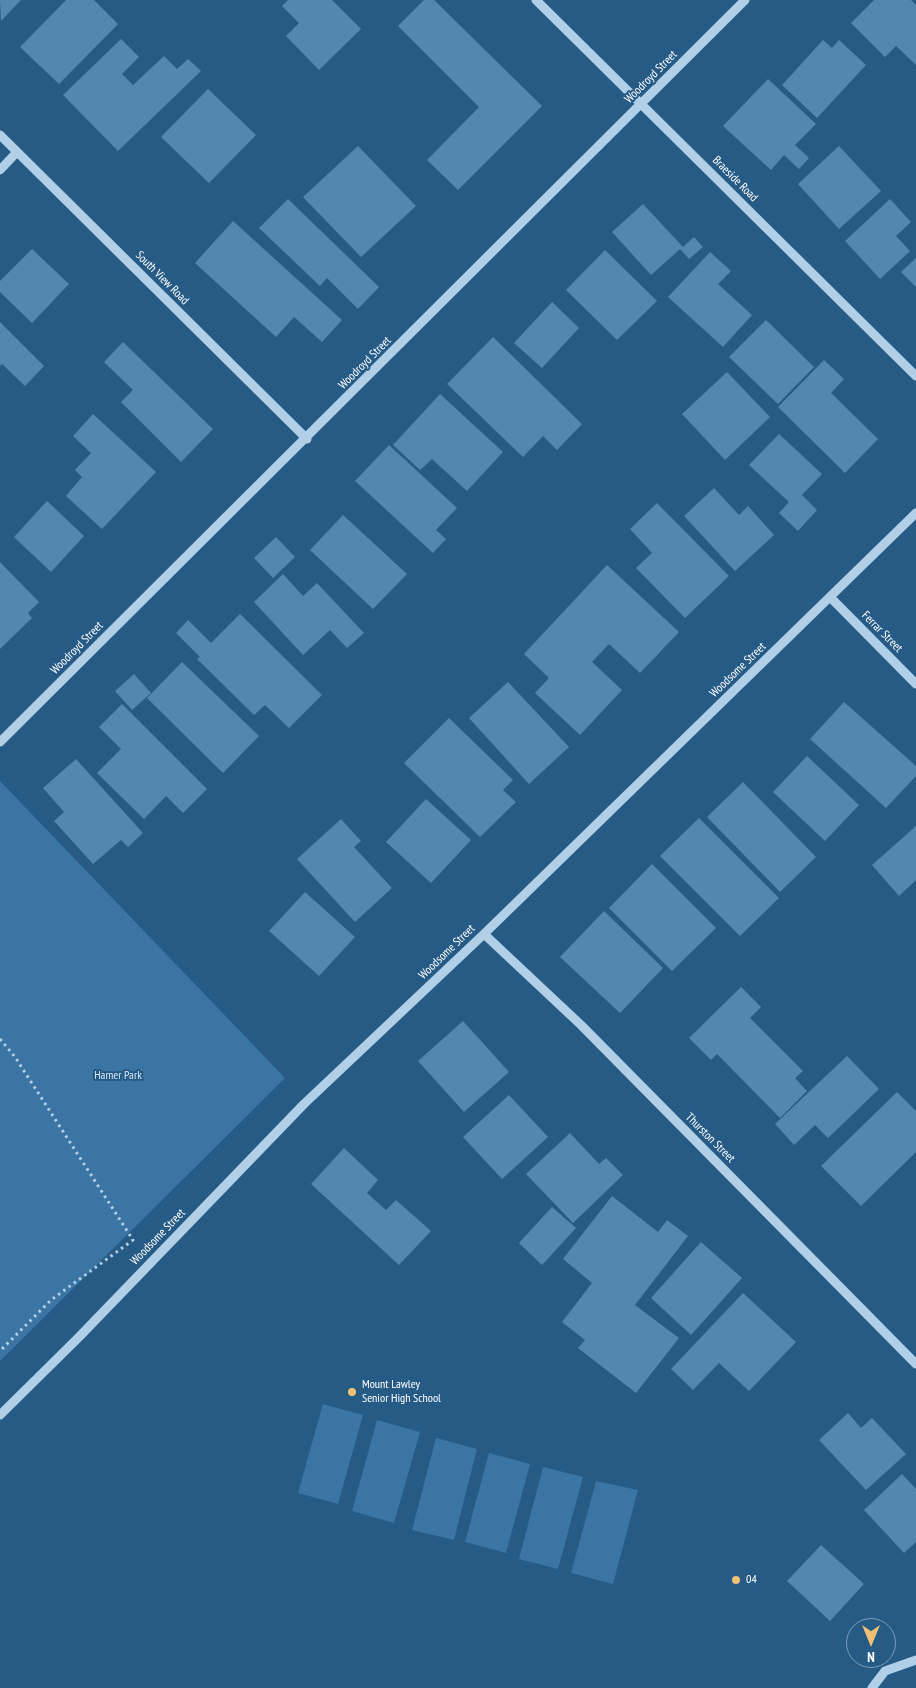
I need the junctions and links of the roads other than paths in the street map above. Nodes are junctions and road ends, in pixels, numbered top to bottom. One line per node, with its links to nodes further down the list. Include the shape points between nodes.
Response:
1 (536, 0): 3 (street, Braeside Road)
2 (745, 0): 3 (street, Woodroyd Street)
3 (641, 104): 7 (street, Braeside Road); 8 (street, Woodroyd Street)
4 (0, 135): 5 (street, South View Road)
5 (18, 152): 6 (street); 8 (street, South View Road)
6 (0, 170)
7 (916, 376)
8 (307, 439): 12 (street, Woodroyd Street)
9 (916, 512): 10 (street, Woodsome Street)
10 (831, 598): 11 (street, Ferrar Street); 13 (street, Woodsome Street)
11 (916, 684)
12 (0, 742)
13 (484, 934): 14 (street, Thurston Street, via 581,1025); 15 (street, Woodsome Street, via 304,1104)
14 (916, 1364)
15 (0, 1415)
16 (916, 1660): 17 (street, via 885,1671)
17 (872, 1688)

